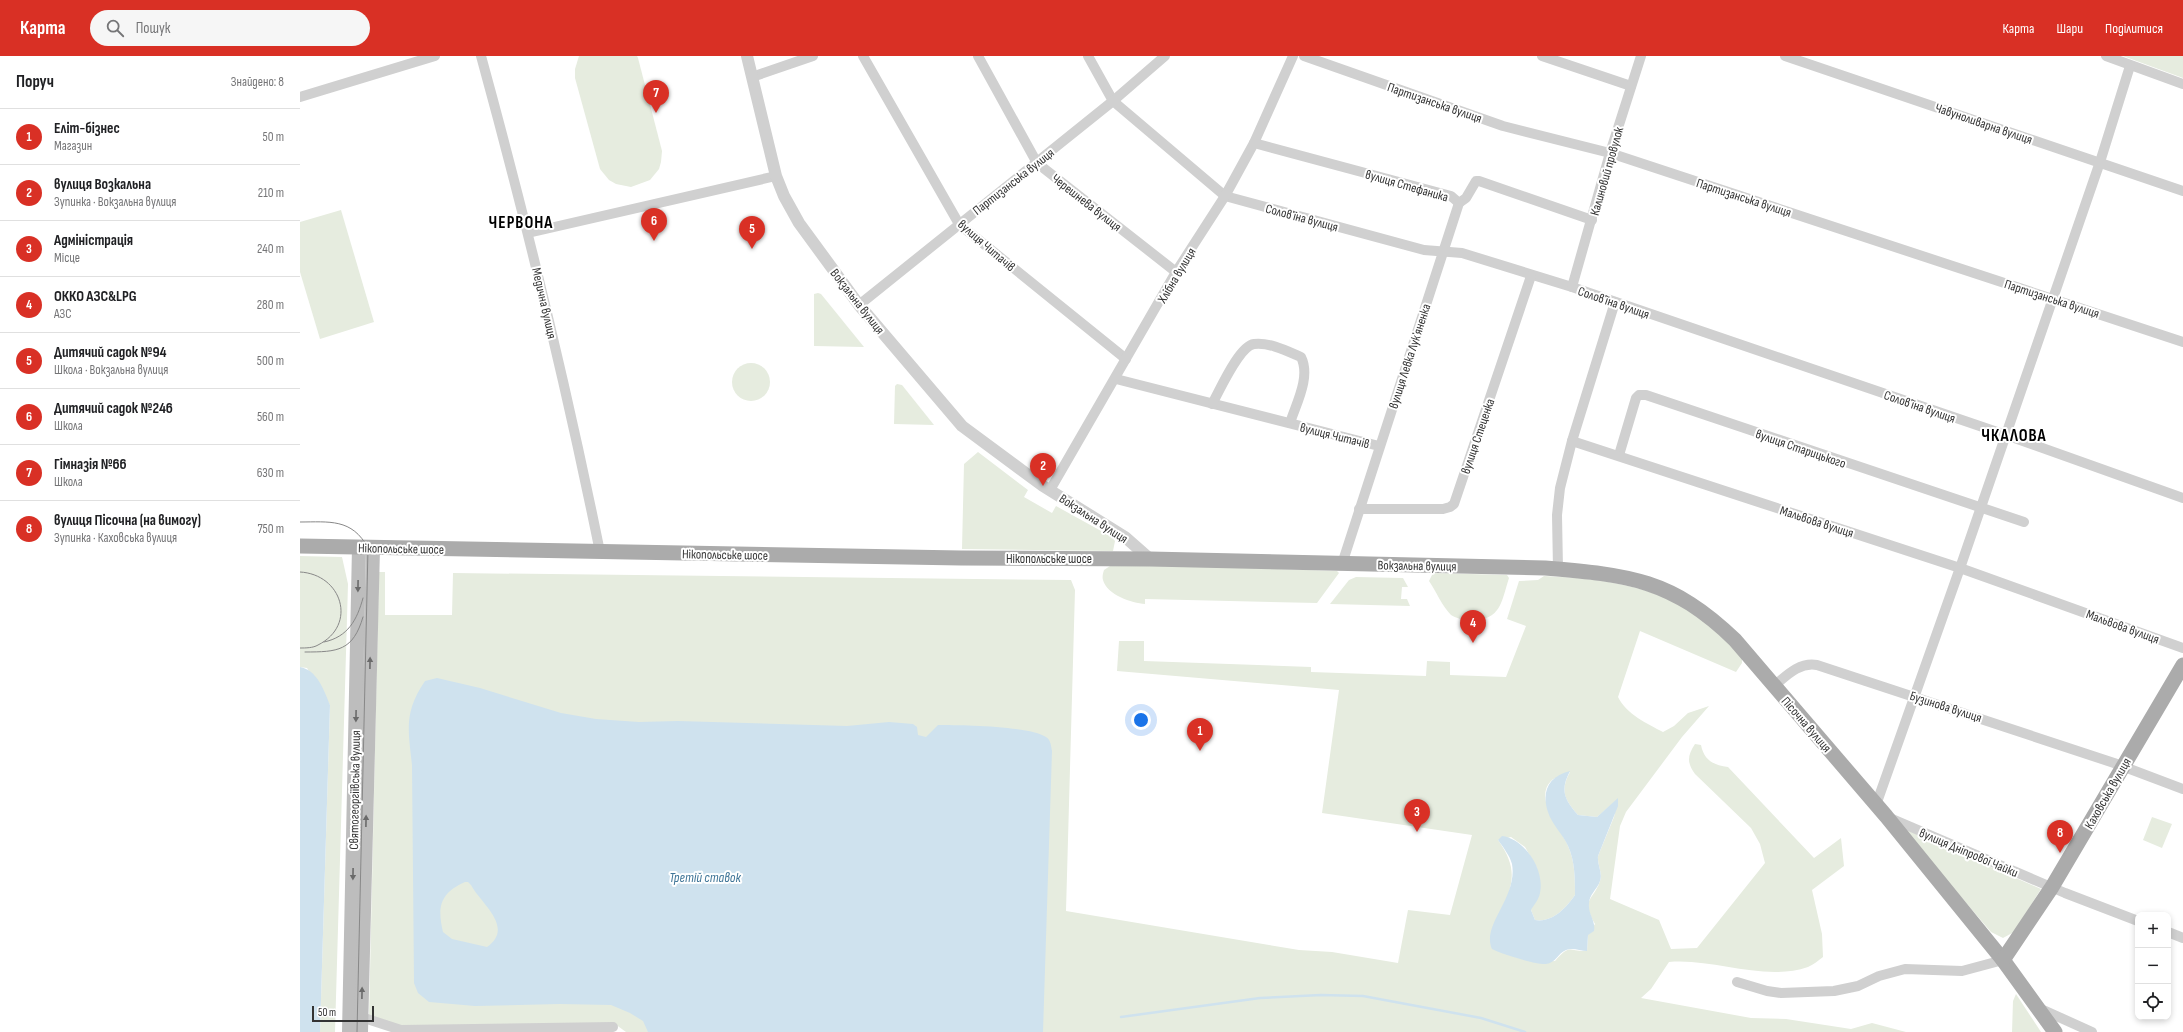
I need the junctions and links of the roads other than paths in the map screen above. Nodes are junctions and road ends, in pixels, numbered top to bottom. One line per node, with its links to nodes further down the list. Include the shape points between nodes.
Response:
1 (435, 56): 19 (street)
2 (481, 56): 31 (street, Медична вулиця)
3 (747, 56): 16 (street, Вокзальна вулиця)
4 (813, 56): 16 (street)
5 (863, 56): 30 (street, вулиця Читачів)
6 (978, 56): 24 (street, Черешнева вулиця)
7 (1088, 56): 20 (street, Соловʼїна вулиця)
8 (1165, 56): 20 (street, Партизанська вулиця)
9 (1292, 56): 21 (street, Хлібна вулиця)
10 (1304, 56): 22 (street, Партизанська вулиця, via 1503,126)
11 (1542, 56): 18 (street)
12 (1641, 56): 18 (street, Калиновий провулок)
13 (1785, 56): 23 (street, Чавуноливарна вулиця)
14 (2106, 56): 15 (street)
15 (2130, 66): 17 (street); 23 (street)
16 (752, 77): 25 (street, Вокзальна вулиця)
17 (2183, 84)
18 (1631, 86): 22 (street, Калиновий провулок)
19 (300, 97)
20 (1113, 101): 24 (street, Партизанська вулиця); 27 (street, Соловʼїна вулиця)
21 (1254, 143): 27 (street, Хлібна вулиця); 28 (street, вулиця Стефаника, via 1451,196)
22 (1610, 153): 29 (street, Калиновий провулок); 36 (street, Партизанська вулиця)
23 (2100, 162): 26 (street, Чавуноливарна вулиця); 36 (street)
24 (1037, 163): 30 (street, Партизанська вулиця); 33 (street, Черешнева вулиця)
25 (776, 176): 31 (street); 38 (street, Вокзальна вулиця, via 799,223)
26 (2183, 191)
27 (1225, 196): 32 (street, Соловʼїна вулиця, via 1424,250); 33 (street, Хлібна вулиця)
28 (1459, 203): 29 (street, вулиця Стефаника, via 1466,198 1476,181 1479,181); 32 (street, вулиця Левка Лукʼяненка)
29 (1592, 220): 35 (street, Калиновий провулок)
30 (959, 224): 38 (street, Партизанська вулиця); 40 (street, вулиця Читачів)
31 (528, 233): 55 (street, Медична вулиця, via 584,471)
32 (1443, 252): 34 (street, Соловʼїна вулиця, via 1462,253); 46 (street, вулиця Левка Лукʼяненка)
33 (1176, 272): 40 (street, Хлібна вулиця)
34 (1531, 276): 35 (street, Соловʼїна вулиця); 51 (street, вулиця Стеценка, via 1454,504 1443,509)
35 (1572, 287): 37 (street, Соловʼїна вулиця)
36 (2052, 298): 39 (street, Партизанська вулиця); 44 (street)
37 (1615, 302): 44 (street, Соловʼїна вулиця); 45 (street)
38 (859, 305): 48 (street, Вокзальна вулиця, via 962,426)
39 (2183, 342)
40 (1126, 359): 41 (street, Хлібна вулиця)
41 (1116, 379): 42 (street, вулиця Читачів); 48 (street, Хлібна вулиця)
42 (1212, 404): 43 (street, вулиця Читачів); 43 (street, вулиця Читачів, via 1242,350 1253,344 1268,345 1301,357 1306,366)
43 (1290, 423): 46 (street, вулиця Читачів)
44 (2006, 435): 49 (street, Соловʼїна вулиця); 50 (street)
45 (1572, 441): 47 (street, Мальвова вулиця); 59 (street, via 1560,488 1557,515)
46 (1379, 446): 51 (street, вулиця Левка Лукʼяненка)
47 (1619, 455): 50 (street, вулиця Старицького, via 1636,398 1639,395 1646,395); 58 (street, Мальвова вулиця)
48 (1050, 490): 56 (street, Вокзальна вулиця, via 1125,537)
49 (2183, 498)
50 (1980, 508): 52 (street, вулиця Старицького); 58 (street)
51 (1359, 509): 57 (street, вулиця Левка Лукʼяненка)
52 (2024, 522)
53 (300, 546): 54 (main road, Нікопольське шосе)
54 (366, 548): 55 (main road, Нікопольське шосе); 75 (main road, Святогеоргіївська вулиця, one-way to 54); 77 (main road, Святогеоргіївська вулиця, one-way to 77)
55 (600, 552): 56 (main road, Нікопольське шосе, via 961,558)
56 (1150, 558): 57 (main road, Вокзальна вулиця)
57 (1342, 564): 59 (main road, Вокзальна вулиця)
58 (1960, 568): 60 (street, Мальвова вулиця); 63 (street)
59 (1558, 569): 62 (main road, Пісочна вулиця, via 1629,578 1654,585 1681,597 1724,630)
60 (2183, 648)
61 (2183, 665): 64 (main road, Каховська вулиця)
62 (1774, 686): 63 (street, Бузинова вулиця, via 1808,663); 66 (main road, Пісочна вулиця)
63 (1915, 696): 64 (street, Бузинова вулиця); 66 (street)
64 (2122, 766): 65 (street, Бузинова вулиця); 68 (main road, Каховська вулиця)
65 (2183, 789)
66 (1876, 805): 67 (main road, Пісочна вулиця)
67 (1886, 816): 68 (street, вулиця Дніпрової Чайки); 72 (main road, Пісочна вулиця)
68 (2052, 887): 69 (street, вулиця Дніпрової Чайки); 72 (main road, Каховська вулиця)
69 (2135, 920)
70 (2171, 933): 71 (street)
71 (2183, 938)
72 (2003, 960): 73 (street, via 1962,971 1905,969 1879,976 1858,986 1834,991 1781,993); 74 (main road, Пісочна вулиця)
73 (1737, 982)
74 (2039, 1009): 79 (main road, Пісочна вулиця); 80 (street)
75 (361, 1017): 76 (street, via 401,1030); 78 (main road, Святогеоргіївська вулиця)
76 (613, 1028)
77 (349, 1032)
78 (361, 1032)
79 (2055, 1032)
80 (2092, 1032)

